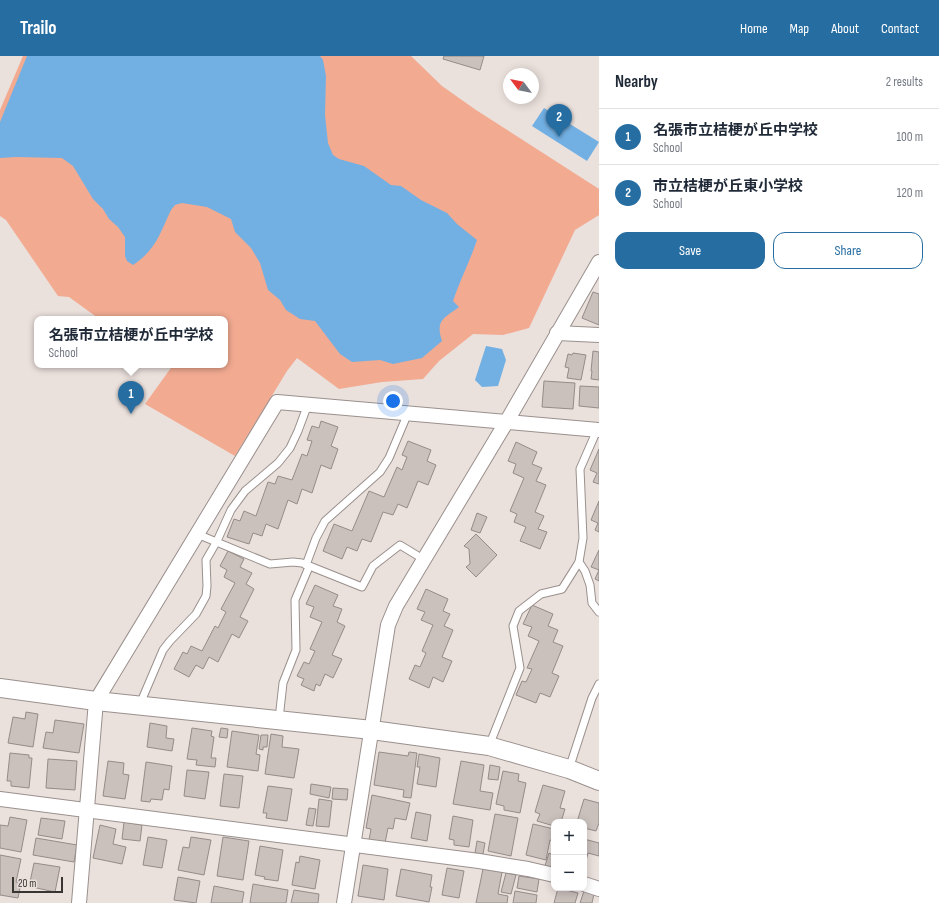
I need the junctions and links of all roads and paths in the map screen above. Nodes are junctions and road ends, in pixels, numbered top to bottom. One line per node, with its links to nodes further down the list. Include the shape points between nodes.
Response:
1 (599, 262): 2 (street)
2 (557, 333): 3 (street); 6 (street)
3 (599, 335)
4 (308, 404): 5 (street); 8 (street, via 276,402); 9 (lane, via 290,448 278,463 238,499)
5 (408, 413): 6 (street); 12 (lane, via 380,472 325,521 316,538)
6 (507, 421): 7 (street); 10 (street)
7 (598, 430): 11 (lane, via 580,469 583,538)
8 (197, 534): 9 (lane); 16 (street)
9 (217, 541): 12 (lane, via 270,564 293,562); 17 (lane, via 206,560 206,596 196,614 163,650)
10 (423, 559): 12 (lane, via 400,545 373,566 362,587); 19 (street, via 396,606 388,626)
11 (579, 562): 13 (lane, via 590,585 592,603); 20 (lane, via 562,589 541,594 519,611 513,626 520,668)
12 (307, 566): 18 (lane, via 295,600 296,650 283,683)
13 (599, 612)
14 (599, 684): 21 (lane)
15 (0, 688): 16 (street)
16 (96, 701): 17 (street); 24 (street)
17 (140, 705): 18 (street)
18 (279, 720): 19 (street)
19 (372, 730): 20 (street); 25 (street)
20 (489, 746): 21 (street)
21 (569, 769): 22 (street)
22 (599, 781)
23 (0, 799): 24 (street)
24 (88, 811): 25 (street); 29 (street)
25 (353, 845): 26 (street, via 505,865); 30 (street)
26 (551, 874)
27 (587, 885): 28 (street)
28 (599, 889)
29 (79, 903)
30 (344, 903)

